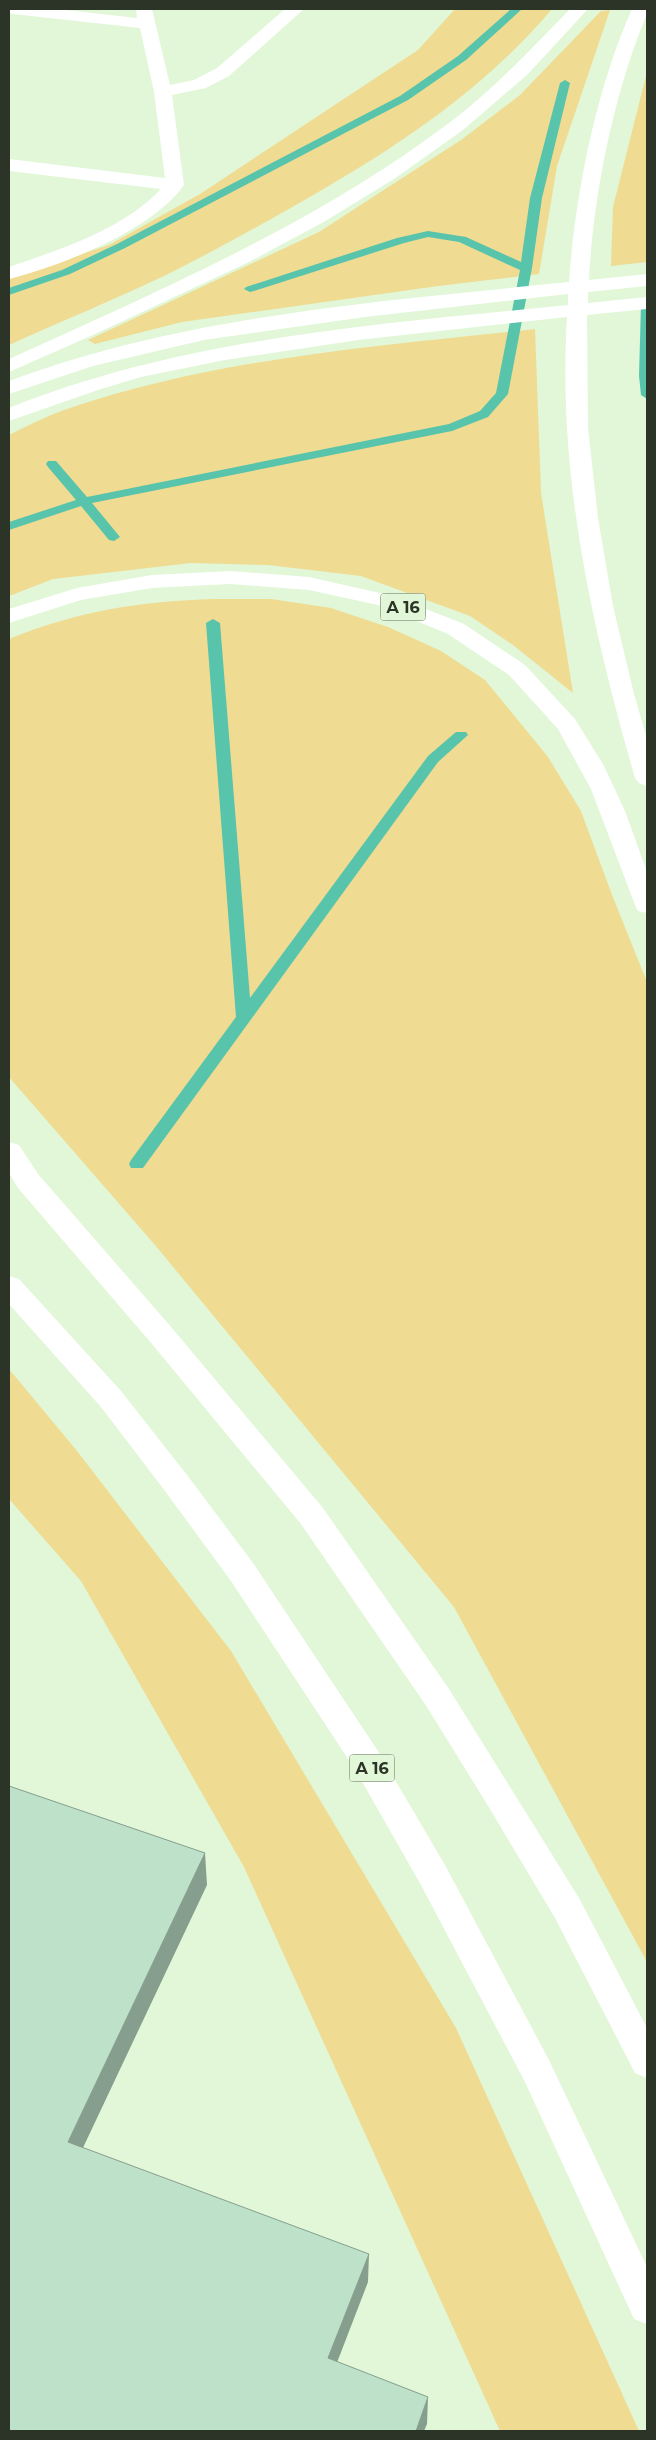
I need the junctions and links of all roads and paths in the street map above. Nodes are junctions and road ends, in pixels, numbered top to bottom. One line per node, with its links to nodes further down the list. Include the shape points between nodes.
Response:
1 (13, 9): 5 (main road)
2 (295, 9): 6 (main road, via 223,72 200,84)
3 (579, 9): 12 (main road, via 525,68 479,109 386,178 269,245)
4 (641, 9): 16 (main road, via 606,110 590,180 576,339 576,429 588,525 607,630)
5 (146, 16): 6 (main road)
6 (163, 92): 8 (main road)
7 (9, 165): 8 (main road)
8 (175, 185): 9 (main road, via 153,208 123,226 70,252)
9 (9, 272)
10 (647, 280): 13 (main road, via 436,302 234,329 89,362)
11 (647, 303): 14 (main road, via 434,324 294,342 175,363 60,394)
12 (9, 366)
13 (9, 388)
14 (9, 415)
15 (9, 616): 17 (main road, A 16, via 93,590 177,579 222,578 285,581 352,592 414,611 443,624 472,638 523,675 566,723 596,774)
16 (647, 778)
17 (647, 905)
18 (9, 1152): 19 (main road)
19 (18, 1173): 21 (main road, via 312,1516 438,1698 501,1799 567,1908)
20 (9, 1286): 22 (main road, A 16, via 111,1399 176,1483 247,1580 367,1761 433,1875 538,2071)
21 (647, 2062)
22 (647, 2306)

